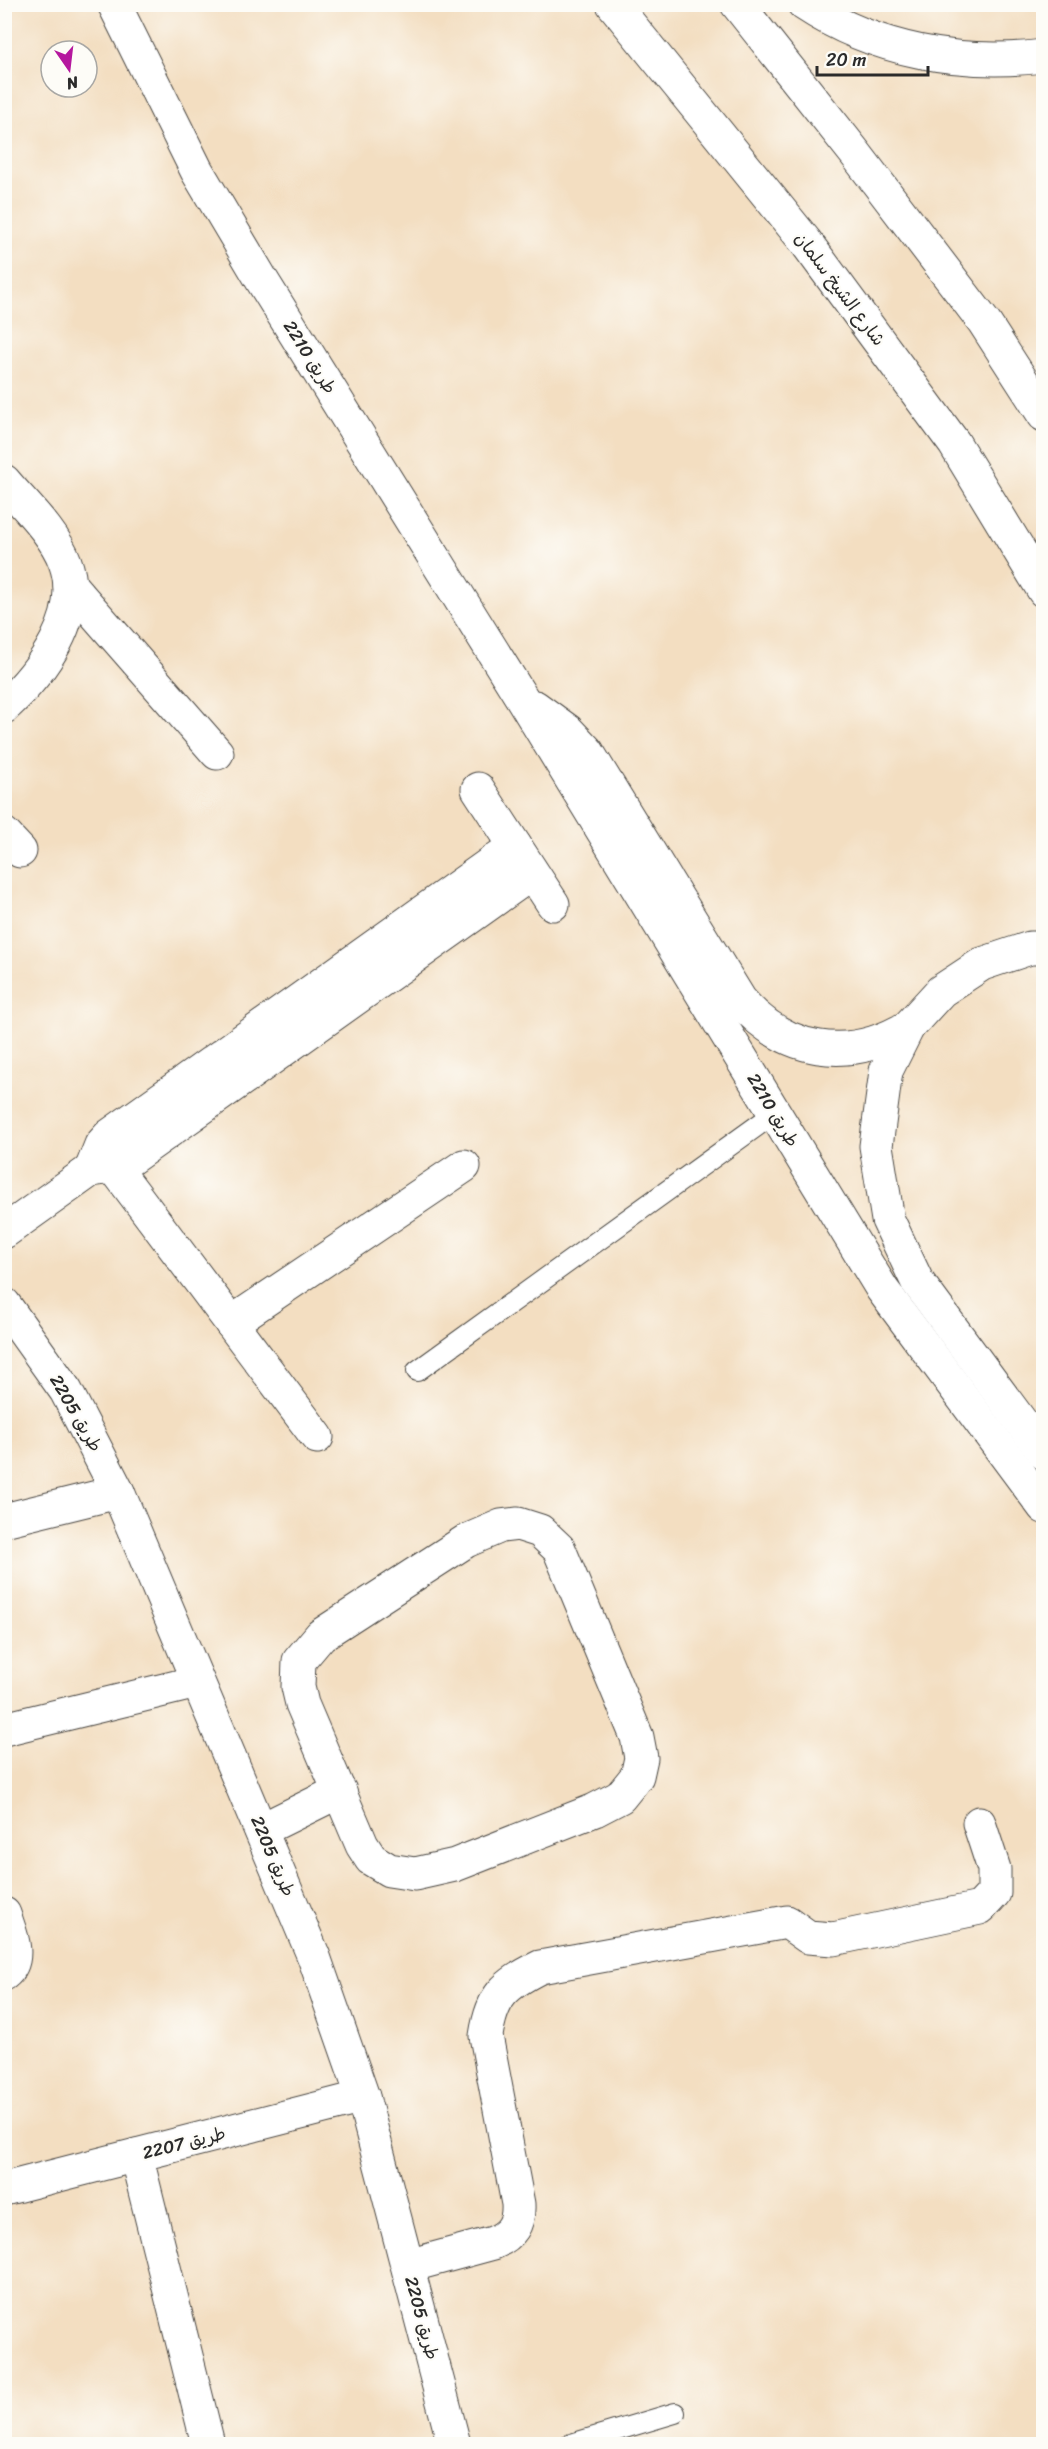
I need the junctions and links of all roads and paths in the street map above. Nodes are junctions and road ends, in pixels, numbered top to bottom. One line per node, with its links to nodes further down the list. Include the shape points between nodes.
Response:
1 (114, 4): 10 (street, طريق 2210, via 197,171)
2 (613, 4): 9 (street, شارع الشيخ سلمان, via 805,240 947,434)
3 (736, 4): 6 (street, via 984,322)
4 (804, 4): 5 (street, via 852,30 937,57)
5 (1044, 57)
6 (1044, 415)
7 (4, 481): 8 (street, via 56,544 65,560)
8 (70, 585): 11 (street, via 66,615 51,651 34,676); 12 (street)
9 (1044, 591)
10 (523, 700): 22 (street, طريق 2210, via 547,714 587,751 740,1000 754,1016 789,1039 829,1049 870,1045); 25 (street, طريق 2210)
11 (4, 707)
12 (217, 753)
13 (478, 789): 14 (street)
14 (515, 846): 15 (street); 17 (street)
15 (532, 873): 16 (street); 18 (street)
16 (553, 904)
17 (421, 911): 18 (street); 20 (street)
18 (441, 937): 21 (street)
19 (1044, 948): 22 (street, طريق 2210, via 1030,948 982,964 941,991)
20 (303, 995): 21 (street); 23 (street)
21 (325, 1020): 24 (street)
22 (908, 1027): 33 (street, طريق 2210, via 886,1071 876,1146 888,1220 917,1281)
23 (214, 1060): 24 (street); 27 (street, via 109,1136 101,1145)
24 (234, 1085): 27 (street, via 127,1161)
25 (775, 1113): 31 (lane); 35 (street, طريق 2210, via 882,1289)
26 (464, 1166): 30 (street)
27 (103, 1168): 28 (street); 30 (street)
28 (4, 1232)
29 (4, 1304): 34 (street, طريق 2205, via 66,1391)
30 (231, 1323): 32 (street)
31 (417, 1371)
32 (317, 1437)
33 (1044, 1454)
34 (118, 1492): 36 (street); 37 (street, طريق 2205)
35 (1044, 1508)
36 (4, 1520)
37 (197, 1682): 38 (street); 41 (street, طريق 2205)
38 (4, 1729)
39 (340, 1791): 39 (street, via 371,1859 388,1870 415,1874 455,1865 595,1810 620,1797 637,1776 641,1758 637,1737 559,1549 540,1531 518,1524 485,1532 311,1645 299,1661 298,1687); 41 (street)
40 (979, 1823): 47 (street, via 994,1869 994,1893 980,1908 833,1939 808,1936 787,1922 540,1967 519,1978 499,1996 490,2012 486,2036 518,2204 517,2222 504,2238 494,2243)
41 (261, 1830): 44 (street, طريق 2205, via 314,1958)
42 (4, 1914): 43 (street, via 14,1955)
43 (4, 1974)
44 (363, 2097): 45 (street, طريق 2207); 47 (street, طريق 2205)
45 (135, 2155): 46 (street, طريق 2207); 49 (street)
46 (4, 2189)
47 (408, 2266): 50 (street, طريق 2205)
48 (675, 2413): 51 (lane)
49 (208, 2445)
50 (454, 2445)
51 (571, 2445)

